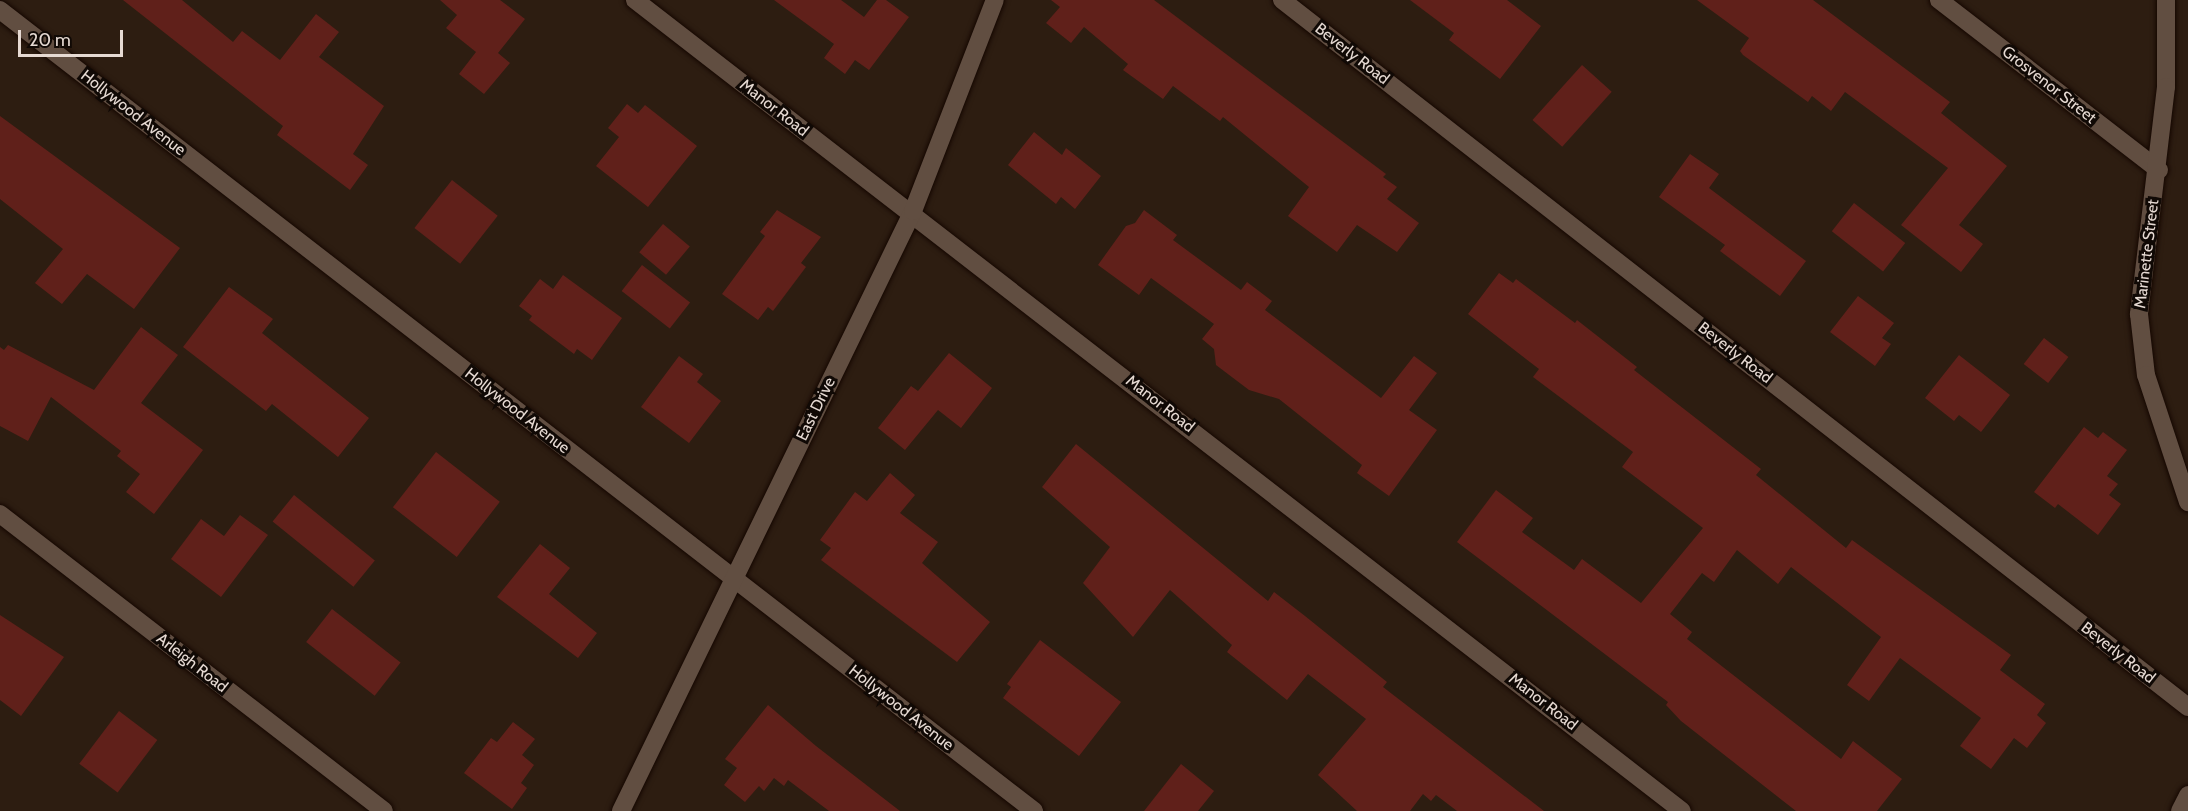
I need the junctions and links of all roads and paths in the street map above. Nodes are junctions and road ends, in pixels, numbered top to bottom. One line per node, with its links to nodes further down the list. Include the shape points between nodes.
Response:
1 (634, 0): 8 (street, Manor Road)
2 (995, 0): 8 (street, East Drive)
3 (1282, 0): 12 (street, Beverly Road)
4 (1939, 0): 7 (street, Grosvenor Street)
5 (2166, 0): 7 (street, Marinette Street, via 2166,87)
6 (0, 10): 11 (street, Hollywood Avenue)
7 (2159, 170): 9 (street, Marinette Street, via 2139,314 2146,375)
8 (913, 211): 11 (street, East Drive); 17 (street, Manor Road)
9 (2188, 502)
10 (0, 514): 14 (street, Arleigh Road)
11 (733, 579): 15 (street, East Drive); 16 (street, Hollywood Avenue)
12 (2188, 707)
13 (2188, 795): 18 (street)
14 (384, 811)
15 (621, 811)
16 (1034, 811)
17 (1682, 811)
18 (2180, 811)

